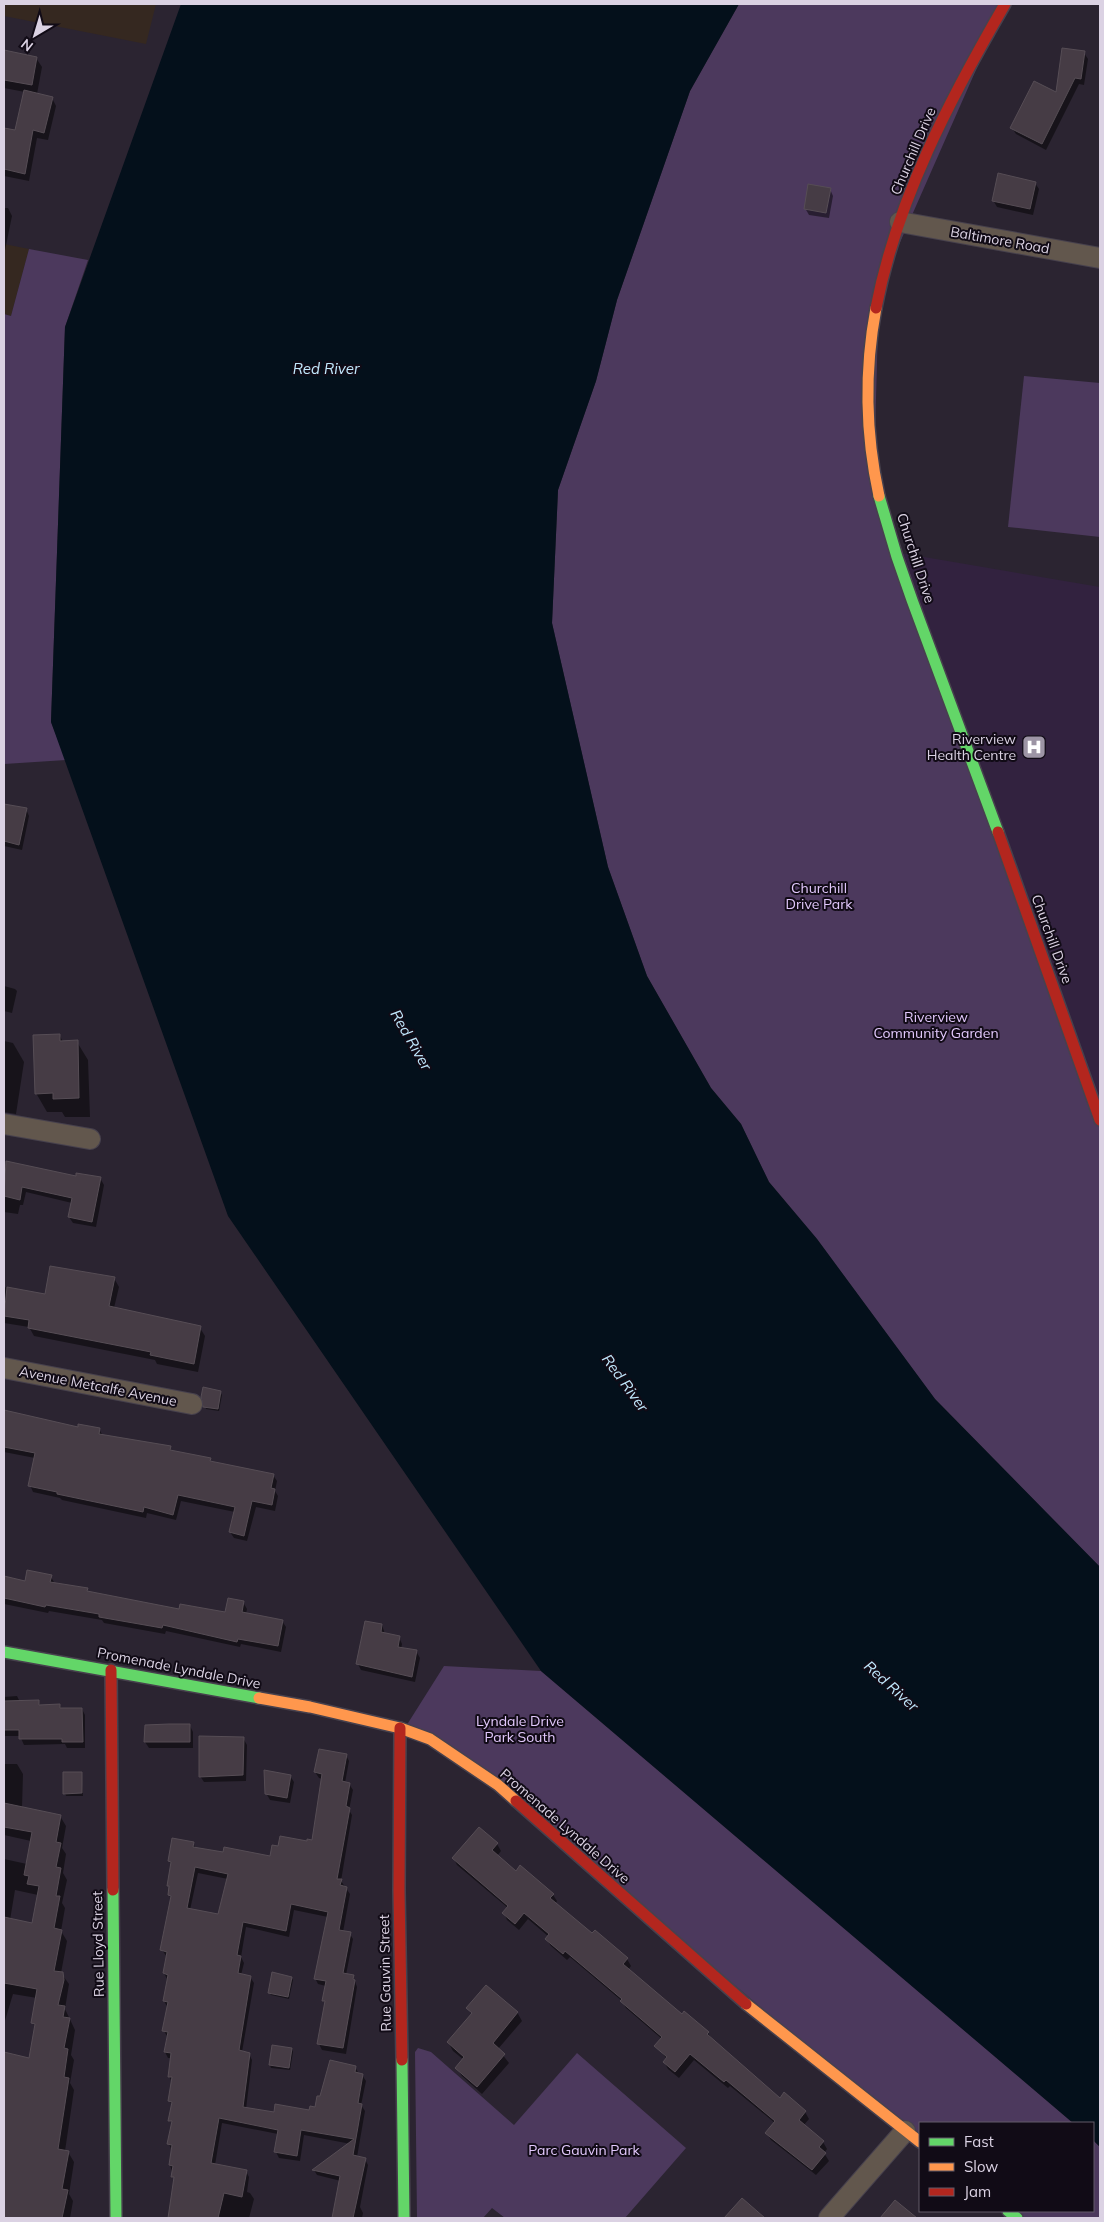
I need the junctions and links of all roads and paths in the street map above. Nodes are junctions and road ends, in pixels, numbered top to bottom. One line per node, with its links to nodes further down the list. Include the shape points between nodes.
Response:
1 (1005, 4): 2 (street, Churchill Drive, via 972,58 944,114)
2 (900, 222): 3 (street, Baltimore Road); 4 (street, Churchill Drive, via 879,290 871,336 866,386 874,470 895,552)
3 (1100, 258)
4 (1100, 1120)
5 (4, 1124): 6 (street)
6 (90, 1139)
7 (4, 1368): 8 (street, Avenue Metcalfe Avenue)
8 (192, 1404)
9 (4, 1652): 10 (street, Promenade Lyndale Drive)
10 (111, 1670): 11 (street, Promenade Lyndale Drive, via 310,1707); 13 (street, Rue Lloyd Street)
11 (400, 1728): 12 (street, Promenade Lyndale Drive, via 430,1739 498,1785 733,1994); 14 (street, Rue Gauvin Street)
12 (913, 2136): 15 (street)
13 (116, 2218)
14 (404, 2218)
15 (829, 2218)

